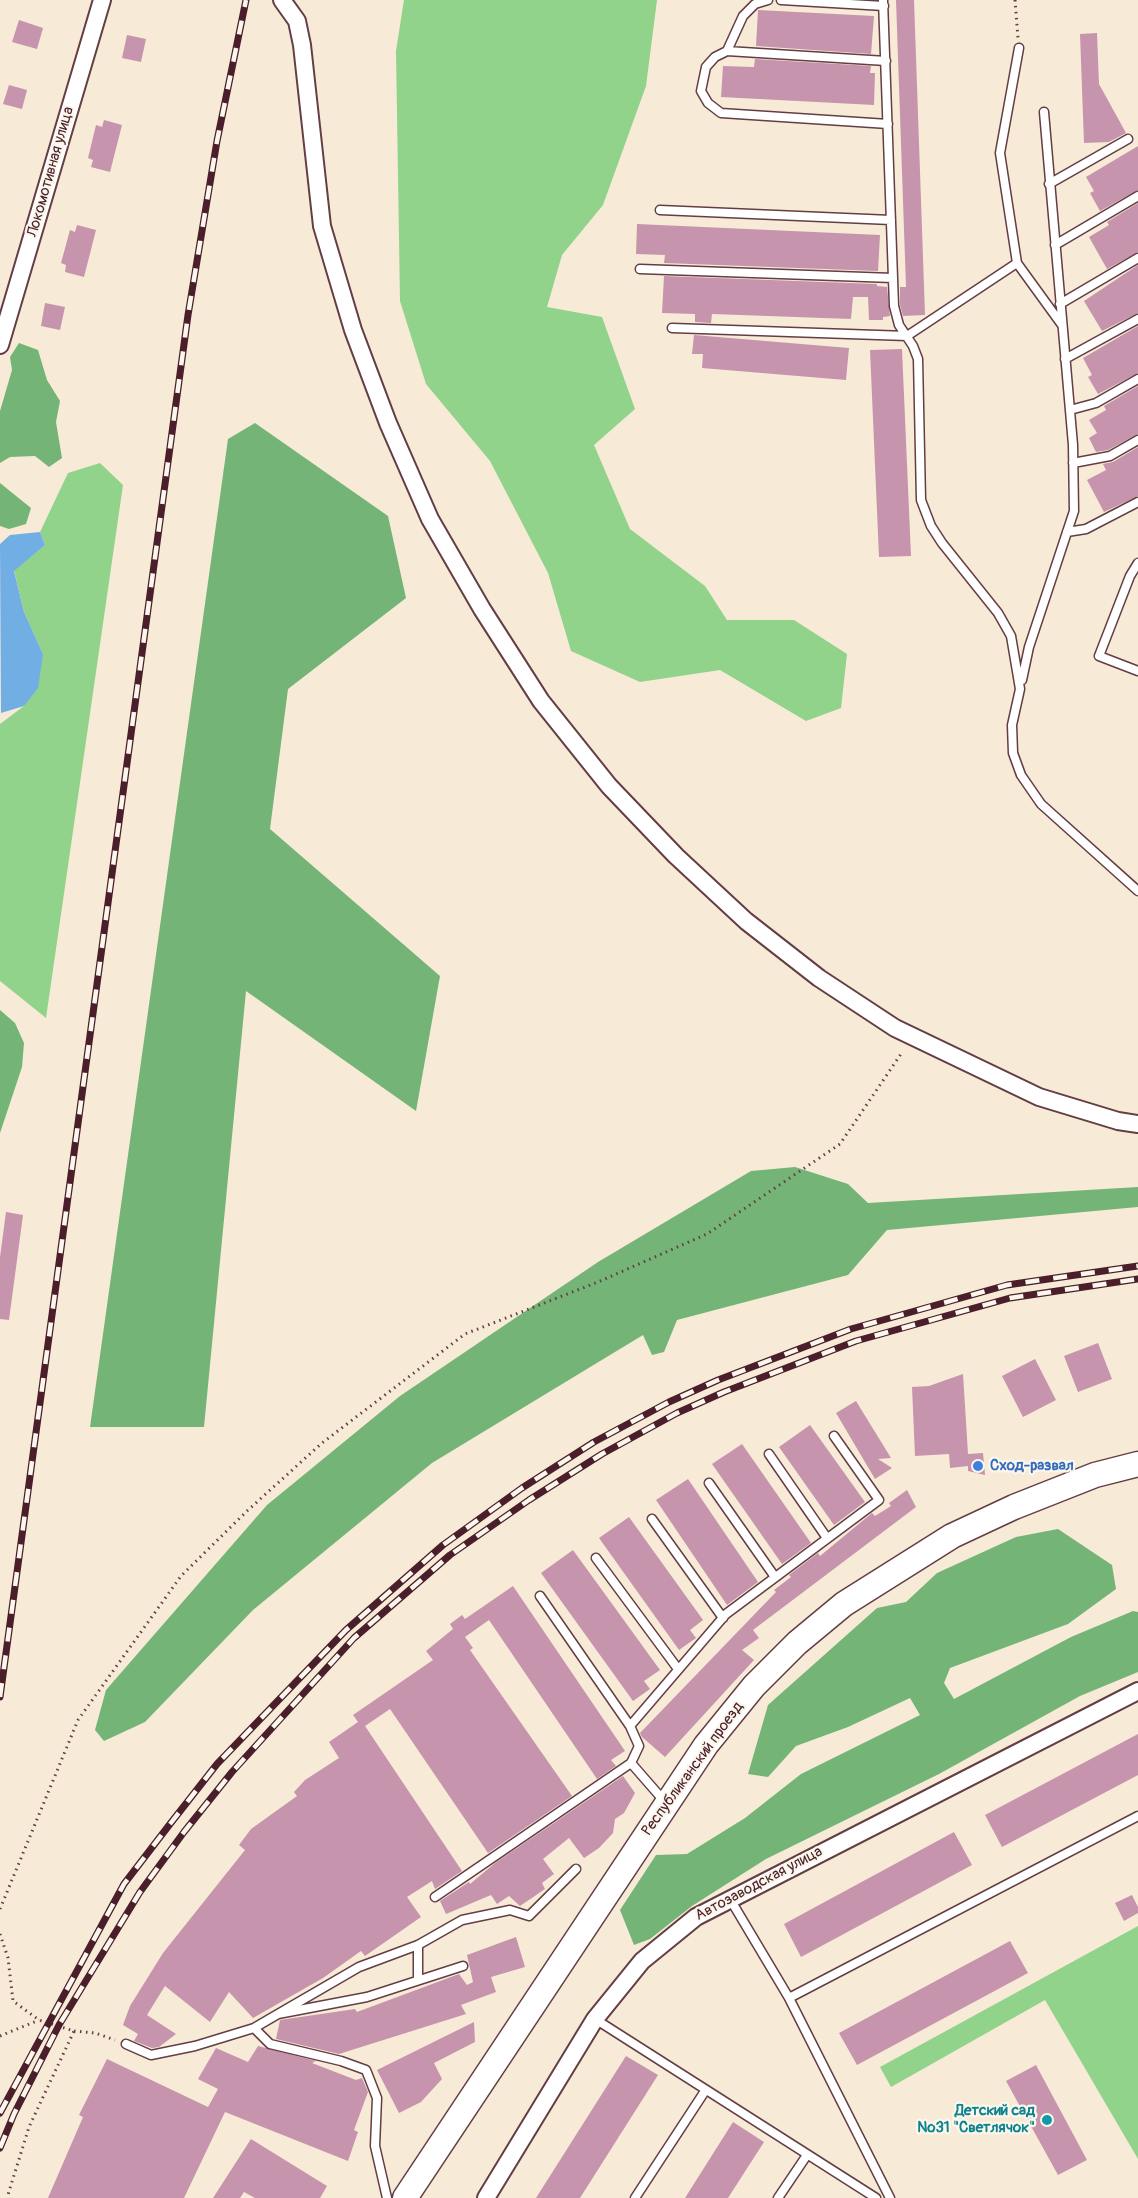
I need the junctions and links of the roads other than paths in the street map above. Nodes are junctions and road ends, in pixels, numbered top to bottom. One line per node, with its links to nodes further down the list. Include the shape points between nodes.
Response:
1 (102, 0): 26 (street, Локомотивная улица)
2 (282, 0): 38 (street, via 297,21 322,226 353,330 430,519 482,609 548,709 609,786 676,856 746,921 819,978 913,1037 1039,1097)
3 (768, 0): 7 (lane, via 755,4 743,16)
4 (781, 0): 5 (lane)
5 (884, 3): 8 (lane)
6 (1019, 48): 18 (lane, via 1000,153)
7 (727, 51): 8 (lane); 10 (lane, via 706,67 701,91 708,103 721,112)
8 (886, 61): 10 (lane)
9 (1044, 112): 12 (lane)
10 (888, 124): 15 (lane)
11 (1128, 139): 12 (lane)
12 (1049, 184): 16 (lane)
13 (1138, 196): 16 (lane)
14 (660, 210): 15 (lane)
15 (891, 220): 20 (lane)
16 (1054, 245): 21 (lane)
17 (1138, 258): 21 (lane)
18 (1017, 263): 23 (lane); 25 (lane)
19 (640, 269): 20 (lane)
20 (894, 278): 25 (lane, via 894,306)
21 (1060, 304): 23 (lane)
22 (1138, 319): 27 (lane)
23 (1062, 326): 27 (lane)
24 (672, 328): 25 (lane)
25 (907, 336): 36 (lane, via 918,359 921,500 942,543 998,613 1011,636)
26 (0, 345)
27 (1065, 359): 29 (lane)
28 (1138, 379): 29 (lane, via 1096,403)
29 (1070, 410): 31 (lane)
30 (1138, 440): 31 (lane, via 1110,456)
31 (1074, 463): 33 (lane, via 1074,511)
32 (1138, 502): 33 (lane, via 1086,529)
33 (1067, 532): 36 (lane, via 1029,647)
34 (1138, 563): 35 (lane, via 1099,656)
35 (1138, 671)
36 (1020, 689): 37 (lane, via 1012,725 1013,753 1021,776 1041,804)
37 (1138, 889)
38 (1138, 1124)
39 (834, 1436): 44 (lane, via 879,1500)
40 (770, 1454): 44 (lane)
41 (1138, 1464): 53 (street, Республиканский проезд, via 1075,1483 952,1536 843,1604 754,1686)
42 (709, 1483): 46 (lane)
43 (652, 1519): 48 (lane)
44 (827, 1538): 46 (lane)
45 (596, 1558): 49 (lane)
46 (775, 1577): 48 (lane)
47 (540, 1596): 51 (lane)
48 (723, 1617): 49 (lane)
49 (678, 1669): 51 (lane)
50 (1138, 1691): 57 (street, Автозаводская улица)
51 (630, 1726): 52 (lane, via 639,1746)
52 (631, 1763): 53 (lane); 56 (lane)
53 (666, 1803): 69 (street, Республиканский проезд)
54 (1138, 1816): 61 (lane)
55 (576, 1869): 58 (lane, via 529,1916 510,1910 462,1920)
56 (435, 1897)
57 (730, 1899): 61 (lane); 63 (street, Автозаводская улица, via 696,1917 642,1961)
58 (418, 1945): 60 (lane); 62 (lane, via 359,1967)
59 (463, 1966): 60 (lane)
60 (418, 1980): 62 (lane, via 366,1997)
61 (789, 1998): 74 (lane)
62 (278, 2014): 64 (lane)
63 (595, 2019): 66 (lane); 70 (street, Автозаводская улица)
64 (254, 2028): 65 (lane, via 152,2055); 68 (lane, via 270,2044 366,2070 377,2098 375,2146)
65 (126, 2044)
66 (705, 2091): 67 (lane); 71 (lane)
67 (807, 2155): 72 (lane); 73 (lane)
68 (387, 2198)
69 (405, 2198)
70 (486, 2198)
71 (635, 2198)
72 (778, 2198)
73 (876, 2198)
74 (890, 2198)

